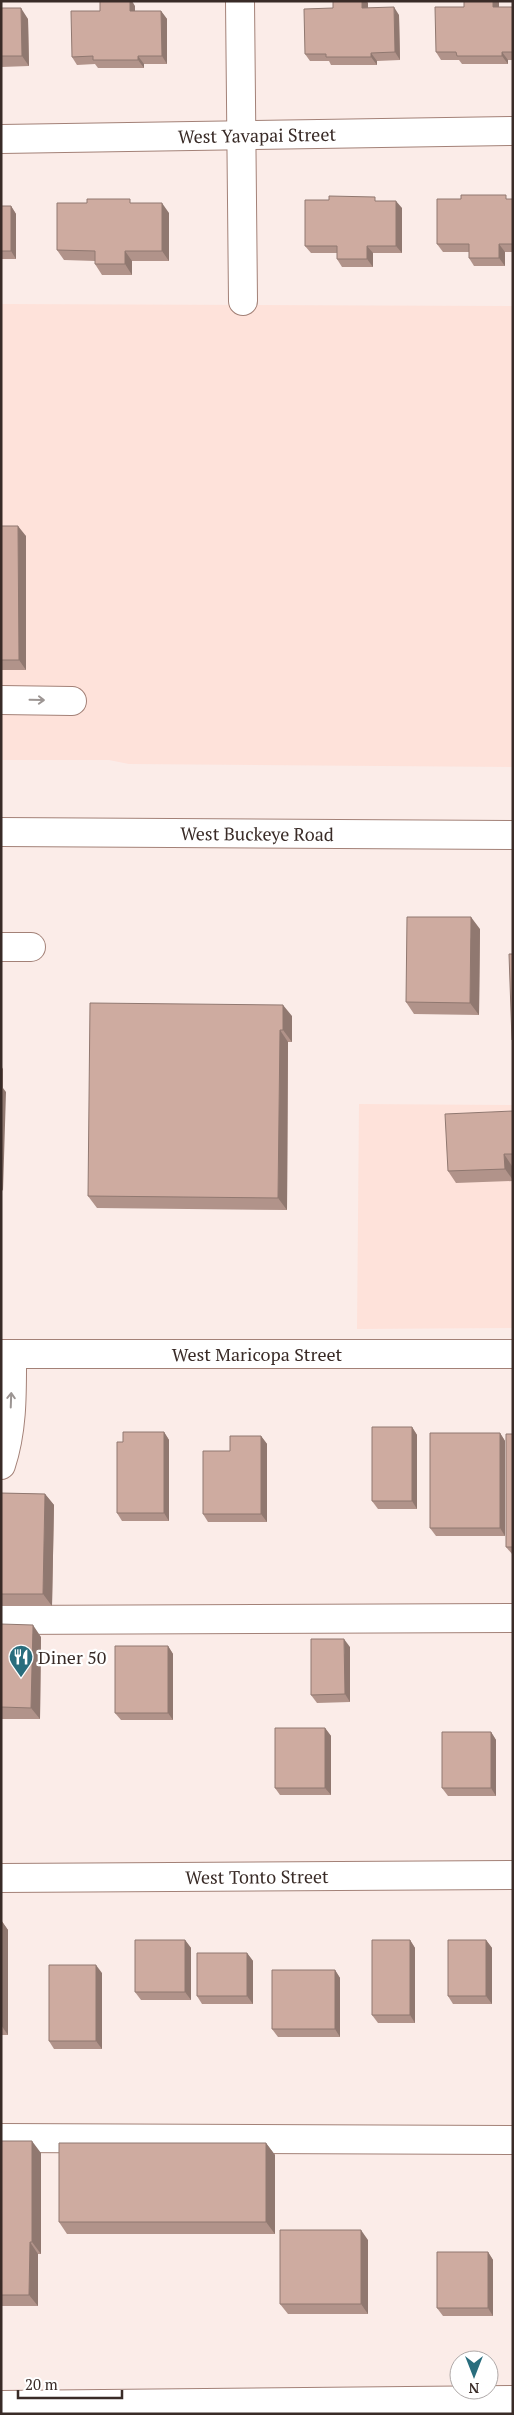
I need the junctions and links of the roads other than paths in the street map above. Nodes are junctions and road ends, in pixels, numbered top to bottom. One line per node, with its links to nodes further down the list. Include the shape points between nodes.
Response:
1 (240, 1): 3 (street)
2 (513, 131): 3 (street, West Yavapai Street)
3 (241, 134): 4 (street, West Yavapai Street); 5 (street)
4 (1, 139)
5 (243, 301)
6 (1, 700): 7 (street, one-way to 7)
7 (72, 701)
8 (1, 832): 9 (street, West Buckeye Road)
9 (513, 835)
10 (1, 947): 11 (street)
11 (31, 947)
12 (6, 1354): 13 (street, West Maricopa Street); 14 (street, one-way to 12, via 11,1420)
13 (513, 1354)
14 (1, 1465)
15 (513, 1618): 16 (street)
16 (1, 1620)
17 (513, 1875): 18 (street, West Tonto Street)
18 (1, 1878)
19 (1, 2138): 20 (street)
20 (513, 2140)
21 (513, 2400): 22 (street)
22 (1, 2405)

